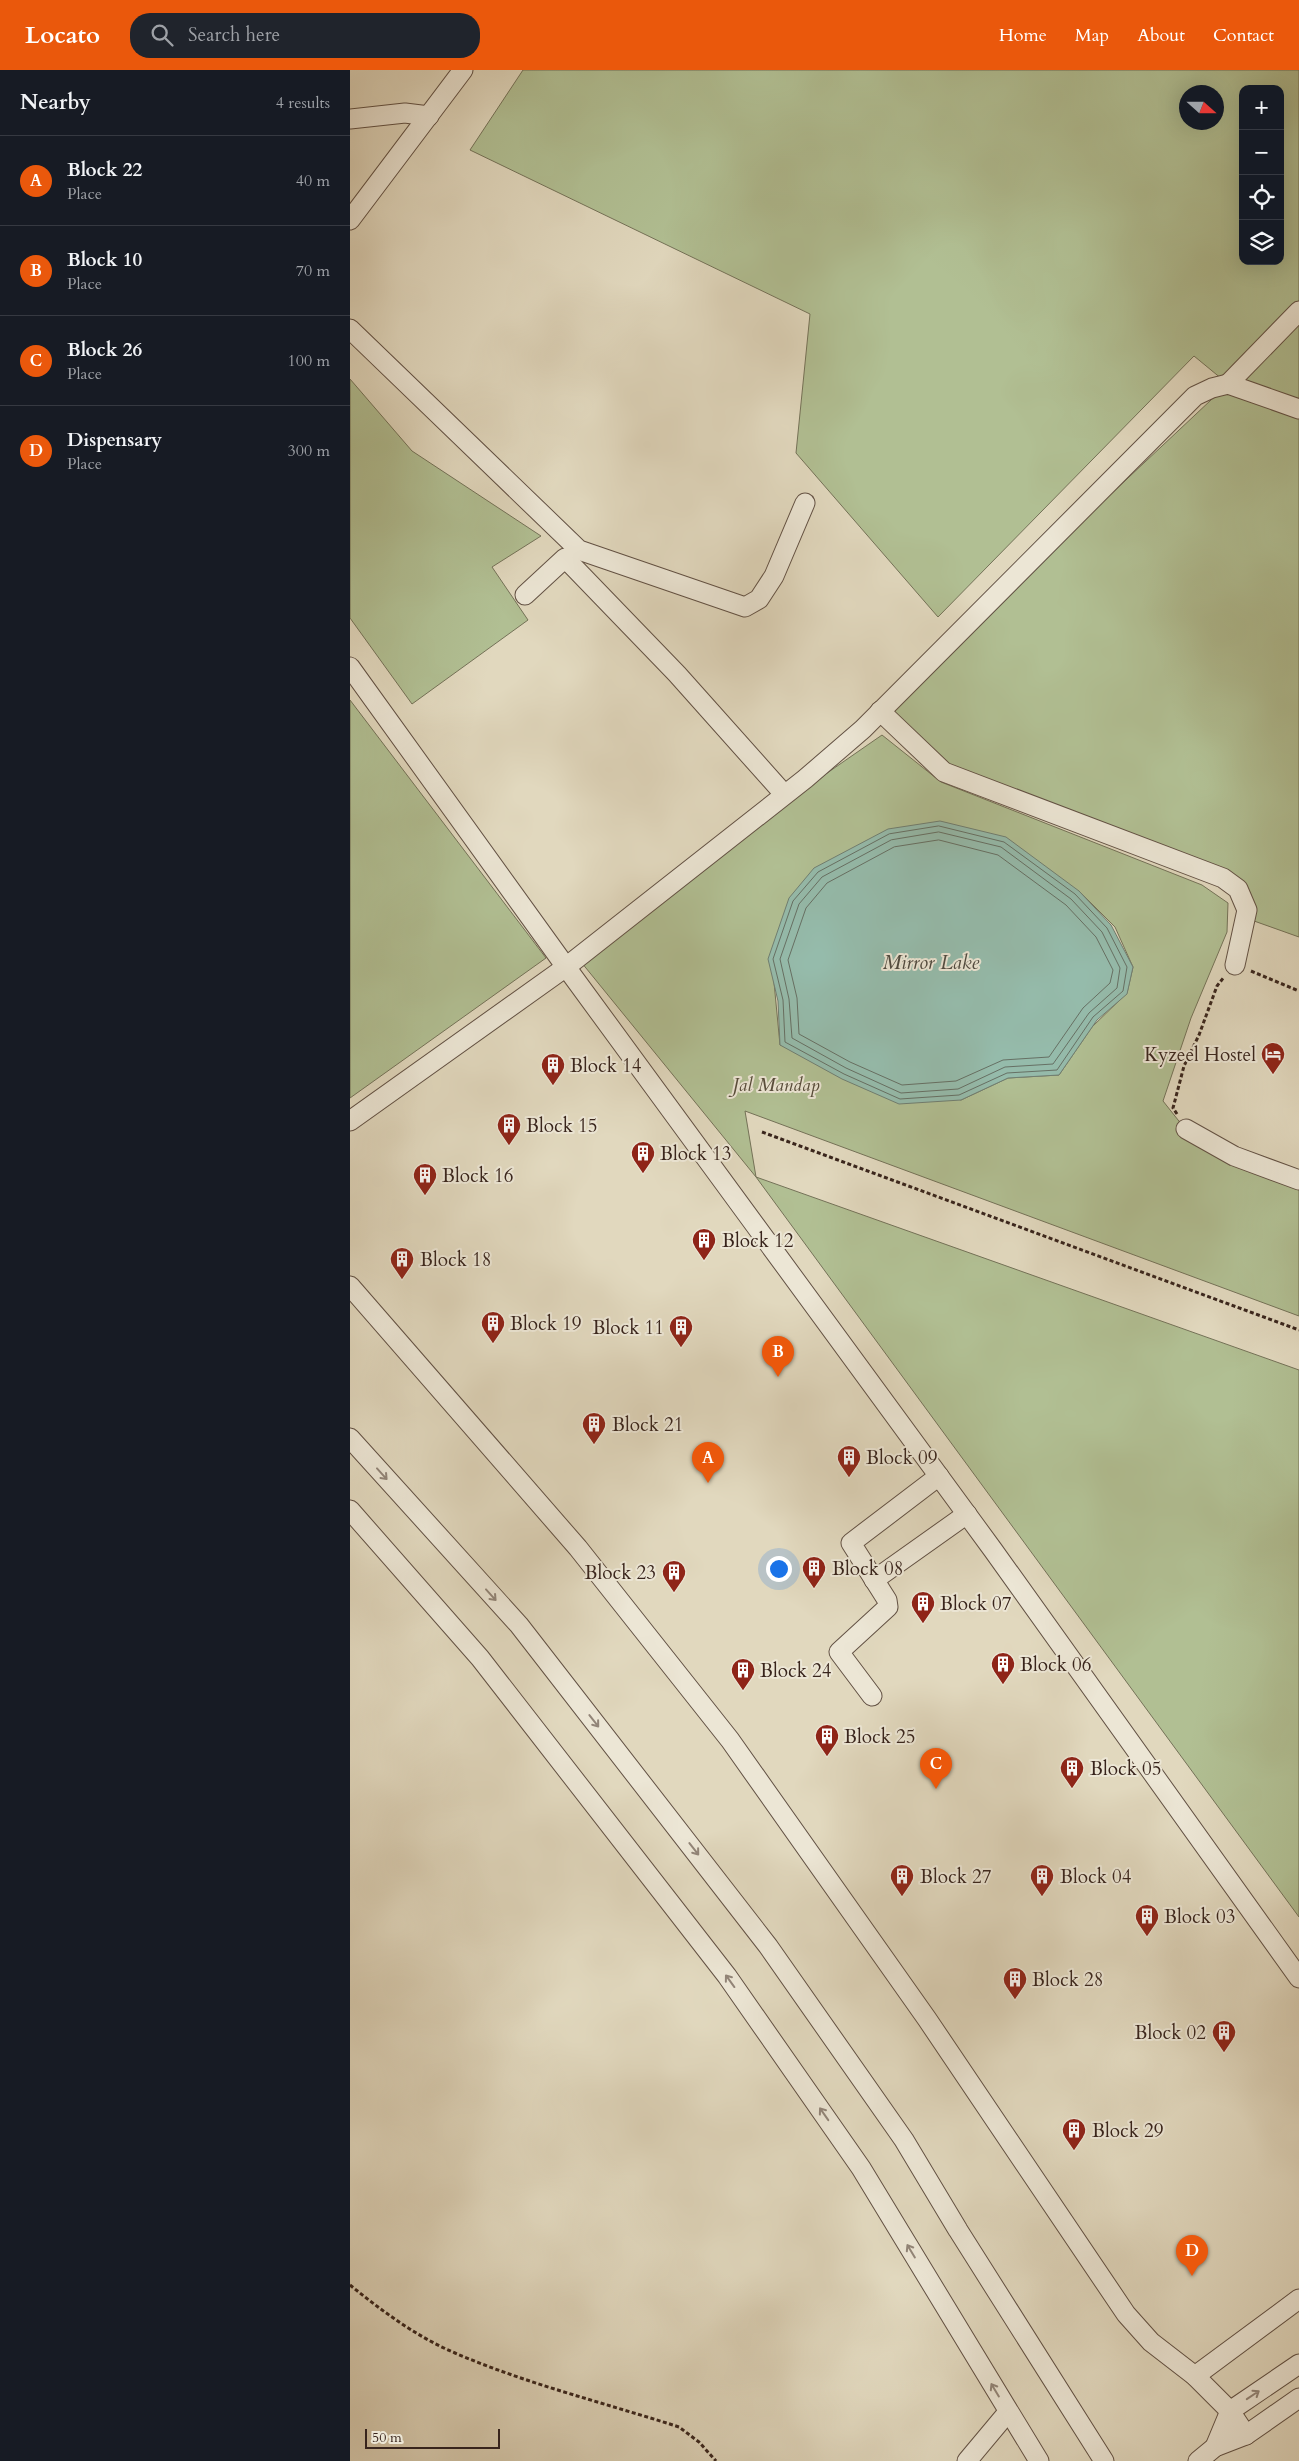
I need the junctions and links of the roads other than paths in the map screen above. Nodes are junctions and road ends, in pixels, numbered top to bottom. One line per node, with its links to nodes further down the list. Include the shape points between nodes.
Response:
1 (463, 70): 2 (street)
2 (429, 116): 3 (street, via 405,112); 4 (street)
3 (350, 119)
4 (350, 220)
5 (1299, 311): 7 (street)
6 (350, 329): 9 (street, via 579,550 745,607 759,600 774,576)
7 (1228, 384): 8 (street); 12 (street, via 1195,396)
8 (1299, 409)
9 (805, 503)
10 (526, 594): 13 (street, via 565,558 677,674)
11 (350, 667): 15 (street)
12 (880, 712): 13 (street); 14 (street, via 944,772 1223,878 1238,888 1247,910)
13 (784, 794): 15 (street)
14 (1235, 965)
15 (566, 967): 16 (street); 21 (street)
16 (350, 1121)
17 (1186, 1130): 18 (street, via 1234,1156)
18 (1299, 1180)
19 (350, 1286): 29 (street, via 578,1548 730,1740 927,2019 1126,2314 1151,2342)
20 (350, 1438): 37 (street, one-way to 37, via 519,1625 768,1946 904,2140)
21 (939, 1476): 23 (street); 24 (street, via 851,1543)
22 (350, 1510): 32 (street, one-way to 22, via 861,2168 727,1976 480,1658)
23 (966, 1514): 24 (street); 26 (street)
24 (874, 1580): 25 (street, via 888,1607 839,1652)
25 (872, 1696)
26 (1299, 1978)
27 (1299, 2299): 29 (street)
28 (1299, 2364): 31 (street, one-way to 28)
29 (1195, 2376): 31 (street)
30 (1299, 2398): 33 (street)
31 (1230, 2411): 33 (street); 34 (street)
32 (1008, 2412): 35 (street); 36 (street)
33 (1246, 2435): 34 (street)
34 (1215, 2447): 38 (street)
35 (967, 2461)
36 (1039, 2461)
37 (1104, 2461)
38 (1198, 2461)

